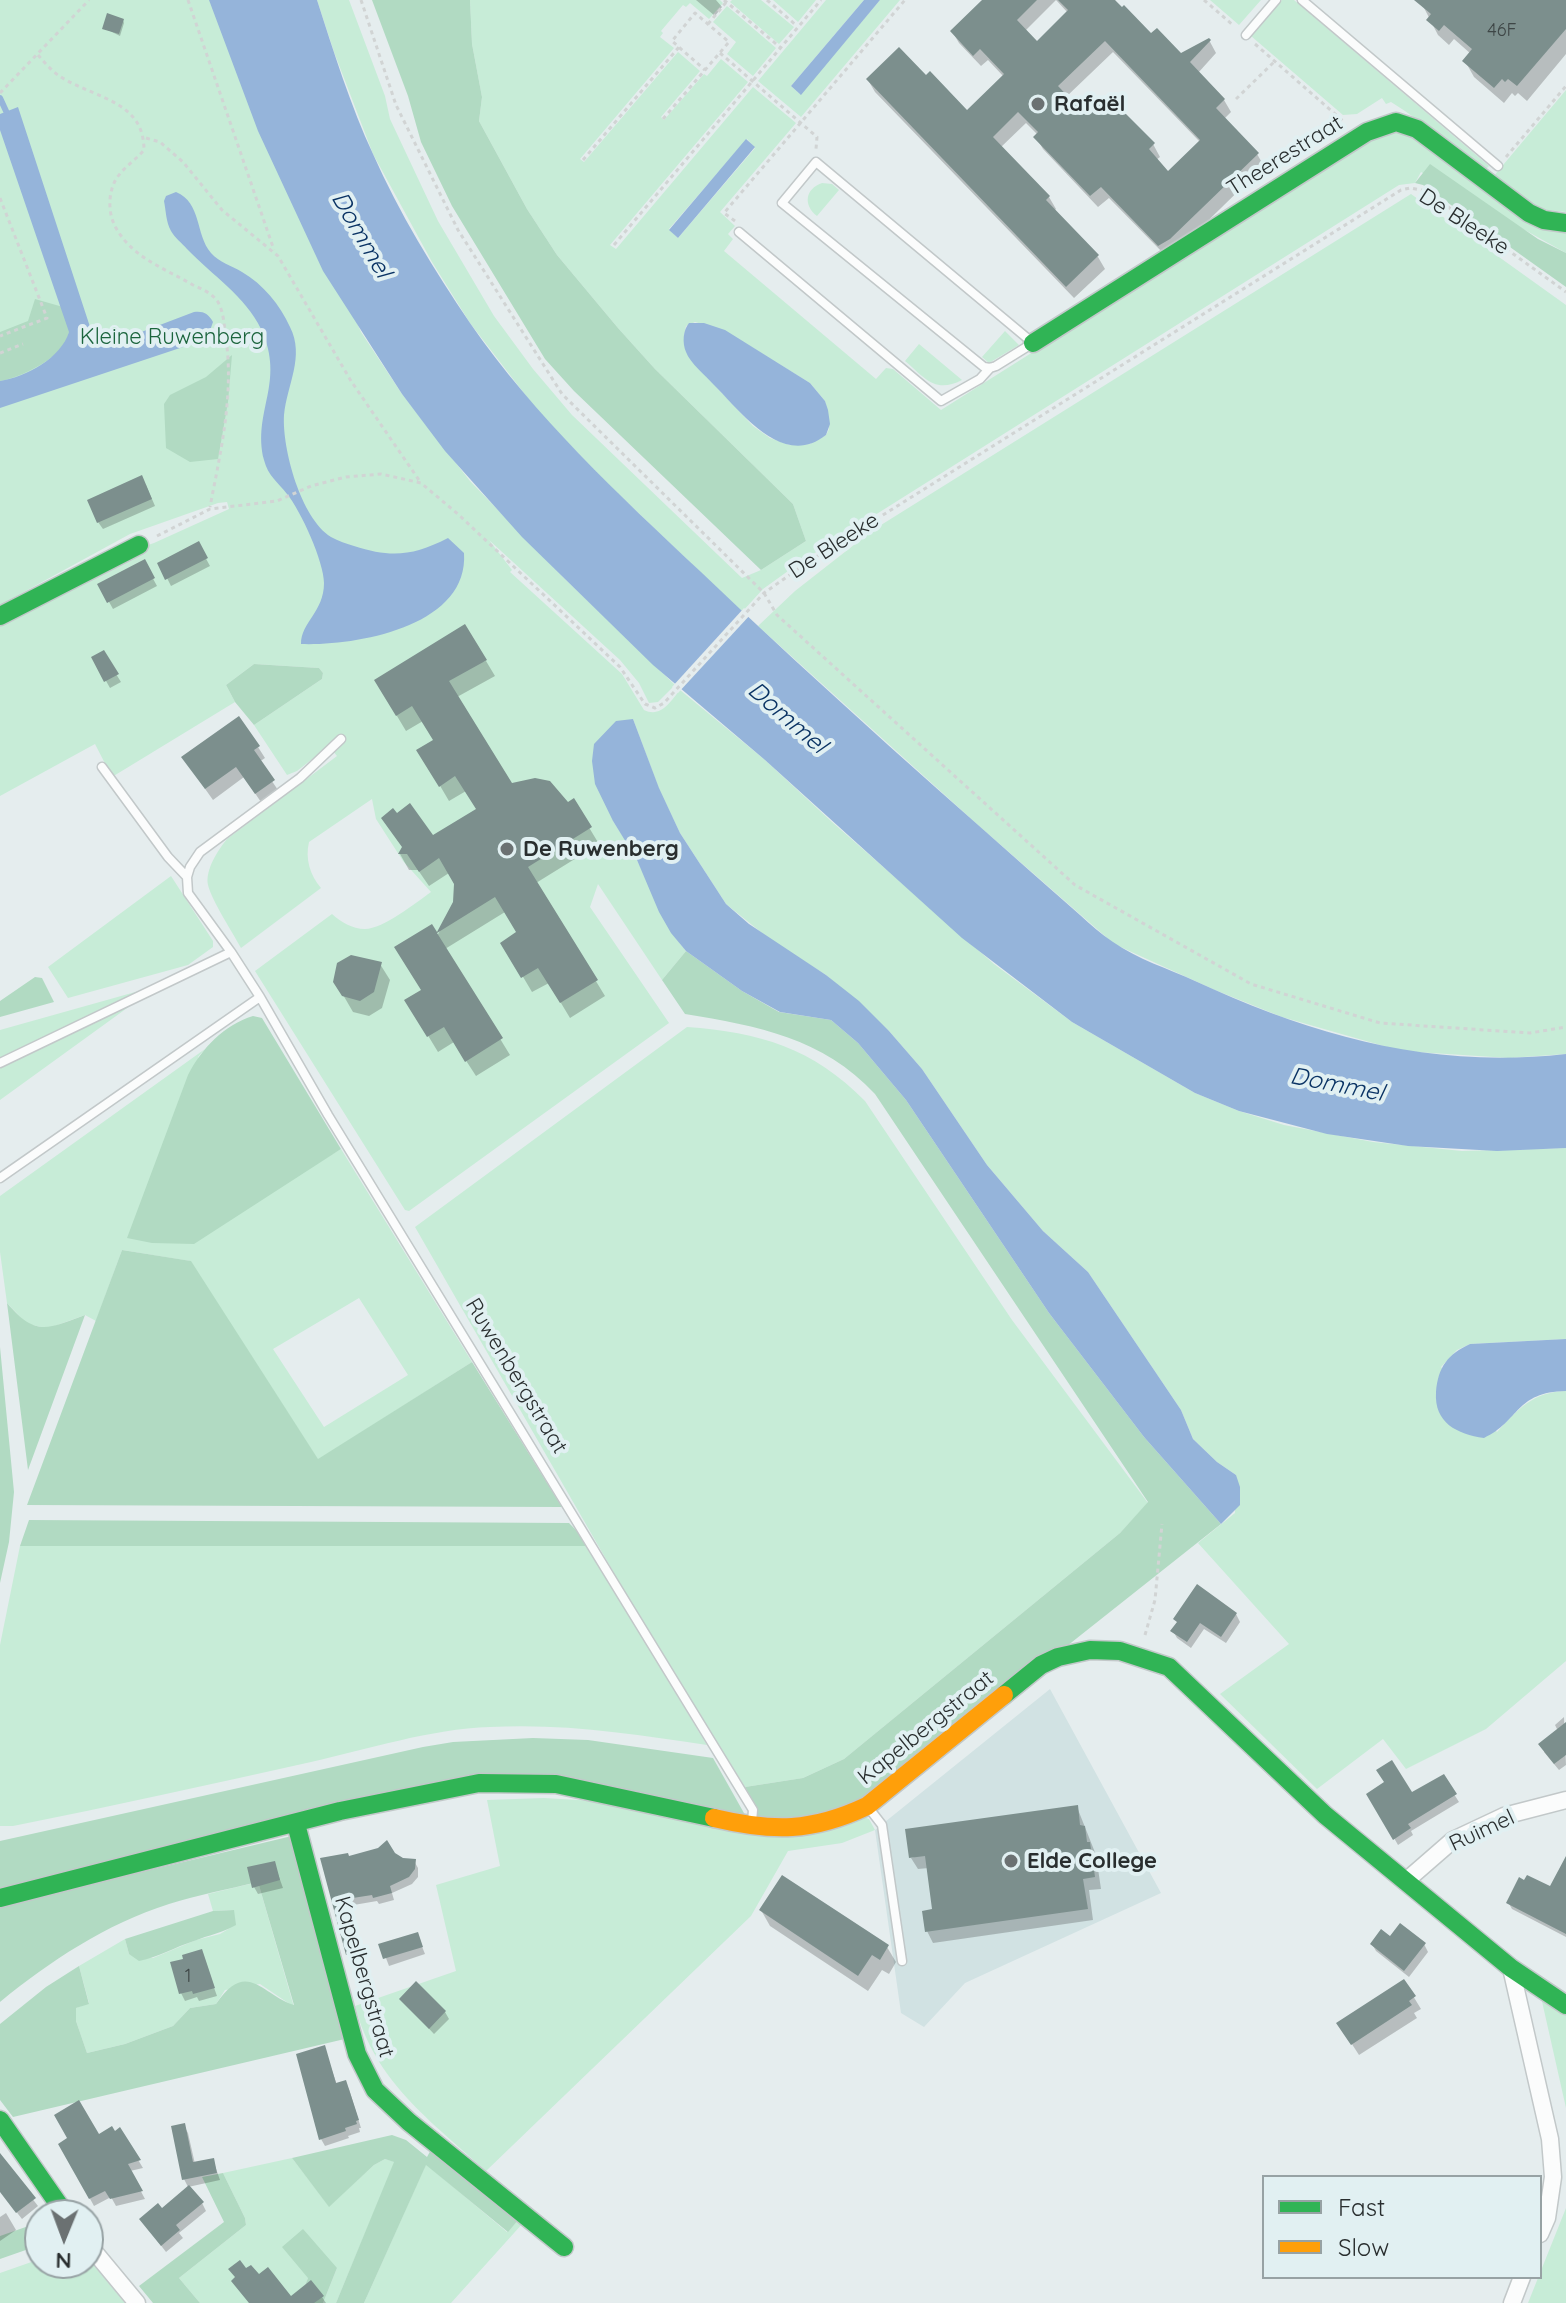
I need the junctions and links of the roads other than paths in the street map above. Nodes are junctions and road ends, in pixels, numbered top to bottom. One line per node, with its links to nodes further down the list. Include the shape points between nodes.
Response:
1 (1276, 0): 3 (lane)
2 (1302, 0): 4 (lane)
3 (1246, 35)
4 (1498, 166)
5 (1566, 223): 7 (street, Theerestraat, via 1529,213 1407,124 1396,122 1360,137)
6 (739, 232): 8 (lane, Theerestraat, via 941,401)
7 (1033, 343): 8 (lane, Theerestraat); 8 (lane, via 816,162 782,203)
8 (990, 368)
9 (139, 545): 10 (street)
10 (0, 616)
11 (341, 739): 13 (lane, via 300,778 200,852)
12 (102, 767): 13 (lane)
13 (187, 877): 14 (lane, Ruwenbergstraat, via 188,893)
14 (231, 952): 15 (lane, Ruwenbergstraat); 16 (lane)
15 (260, 997): 17 (lane); 21 (lane, Ruwenbergstraat, via 753,1810)
16 (0, 1063)
17 (0, 1178)
18 (1566, 1800): 22 (street, Ruimel, via 1504,1816 1453,1840)
19 (867, 1806): 21 (street, Kapelbergstraat, via 803,1828); 22 (street, Kapelbergstraat, via 1041,1665 1066,1652 1100,1647 1139,1654 1169,1667 1325,1815); 24 (lane, via 882,1825)
20 (296, 1824): 21 (street, Kapelbergstraat, via 479,1783 556,1784); 23 (street, Kapelbergstraat); 30 (street, Kapelbergstraat, via 357,2054 375,2090)
21 (752, 1827)
22 (1407, 1880): 25 (street, Kapelbergstraat)
23 (0, 1898)
24 (902, 1961)
25 (1511, 1968): 26 (street, Kapelbergstraat); 29 (street, via 1550,2139 1553,2177)
26 (1566, 2005)
27 (0, 2120): 28 (street)
28 (55, 2199)
29 (1542, 2229)
30 (564, 2247)
31 (104, 2263): 33 (street)
32 (1521, 2279): 34 (street)
33 (137, 2303)
34 (1512, 2303)

